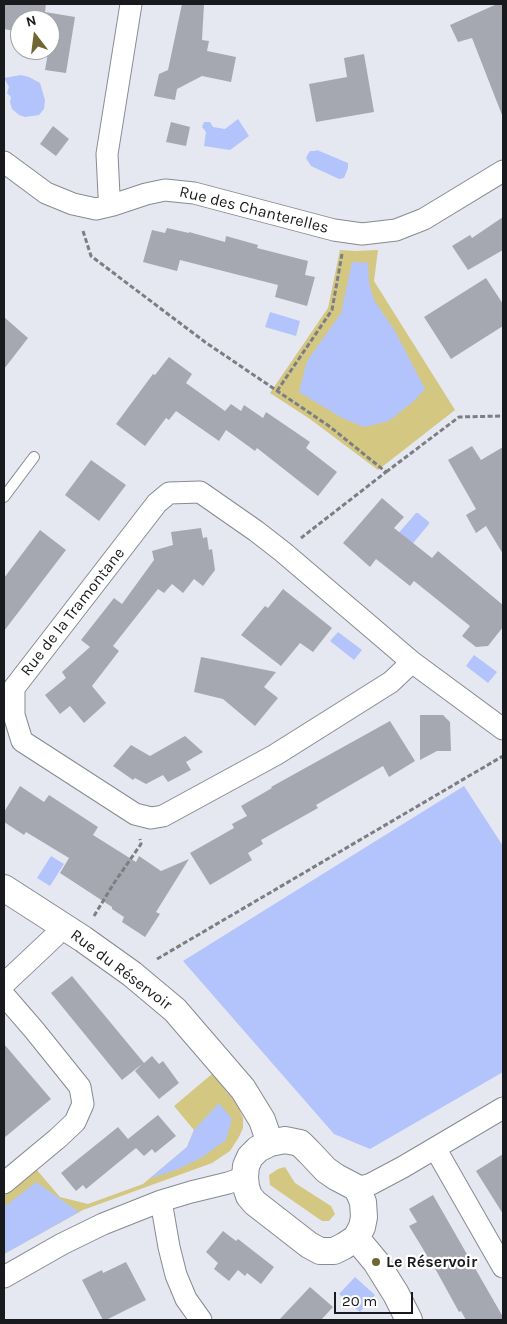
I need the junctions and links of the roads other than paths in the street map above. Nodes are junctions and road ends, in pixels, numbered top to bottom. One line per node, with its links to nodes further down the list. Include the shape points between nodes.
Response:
1 (131, 4): 4 (street, via 107,154 109,195)
2 (4, 162): 4 (street, Rue des Chanterelles, via 46,193 73,204 96,208)
3 (503, 171): 4 (street, Rue des Chanterelles, via 424,218 396,230 362,234 334,230 194,193 165,190)
4 (113, 205)
5 (34, 457): 6 (lane)
6 (4, 497)
7 (412, 662): 7 (street, Rue de la Tramontane, via 283,552 200,492 169,493 157,503 14,688 14,715 22,741 135,814 150,818 163,816 275,755 390,682); 8 (street, Rue de la Tramontane)
8 (503, 729)
9 (4, 888): 10 (street, Rue du Réservoir)
10 (73, 933): 11 (street, via 55,936); 14 (street, Rue du Réservoir, via 132,974 175,1010 243,1089 262,1120)
11 (4, 984)
12 (4, 995): 17 (street, via 80,1087 83,1104 74,1122 58,1138)
13 (503, 1108): 15 (street)
14 (270, 1143): 16 (street, via 250,1157); 18 (street, via 285,1140 300,1143 326,1170)
15 (435, 1148): 18 (street, via 371,1184); 21 (street)
16 (245, 1176): 19 (street); 20 (street, via 249,1196 255,1203 309,1245 320,1251 334,1251)
17 (4, 1183)
18 (357, 1188): 20 (street, via 364,1202 364,1217)
19 (161, 1201): 22 (street, via 103,1224); 23 (street, via 176,1275 186,1299)
20 (356, 1238): 24 (street, via 376,1262)
21 (503, 1267)
22 (4, 1277)
23 (201, 1320)
24 (409, 1320)

